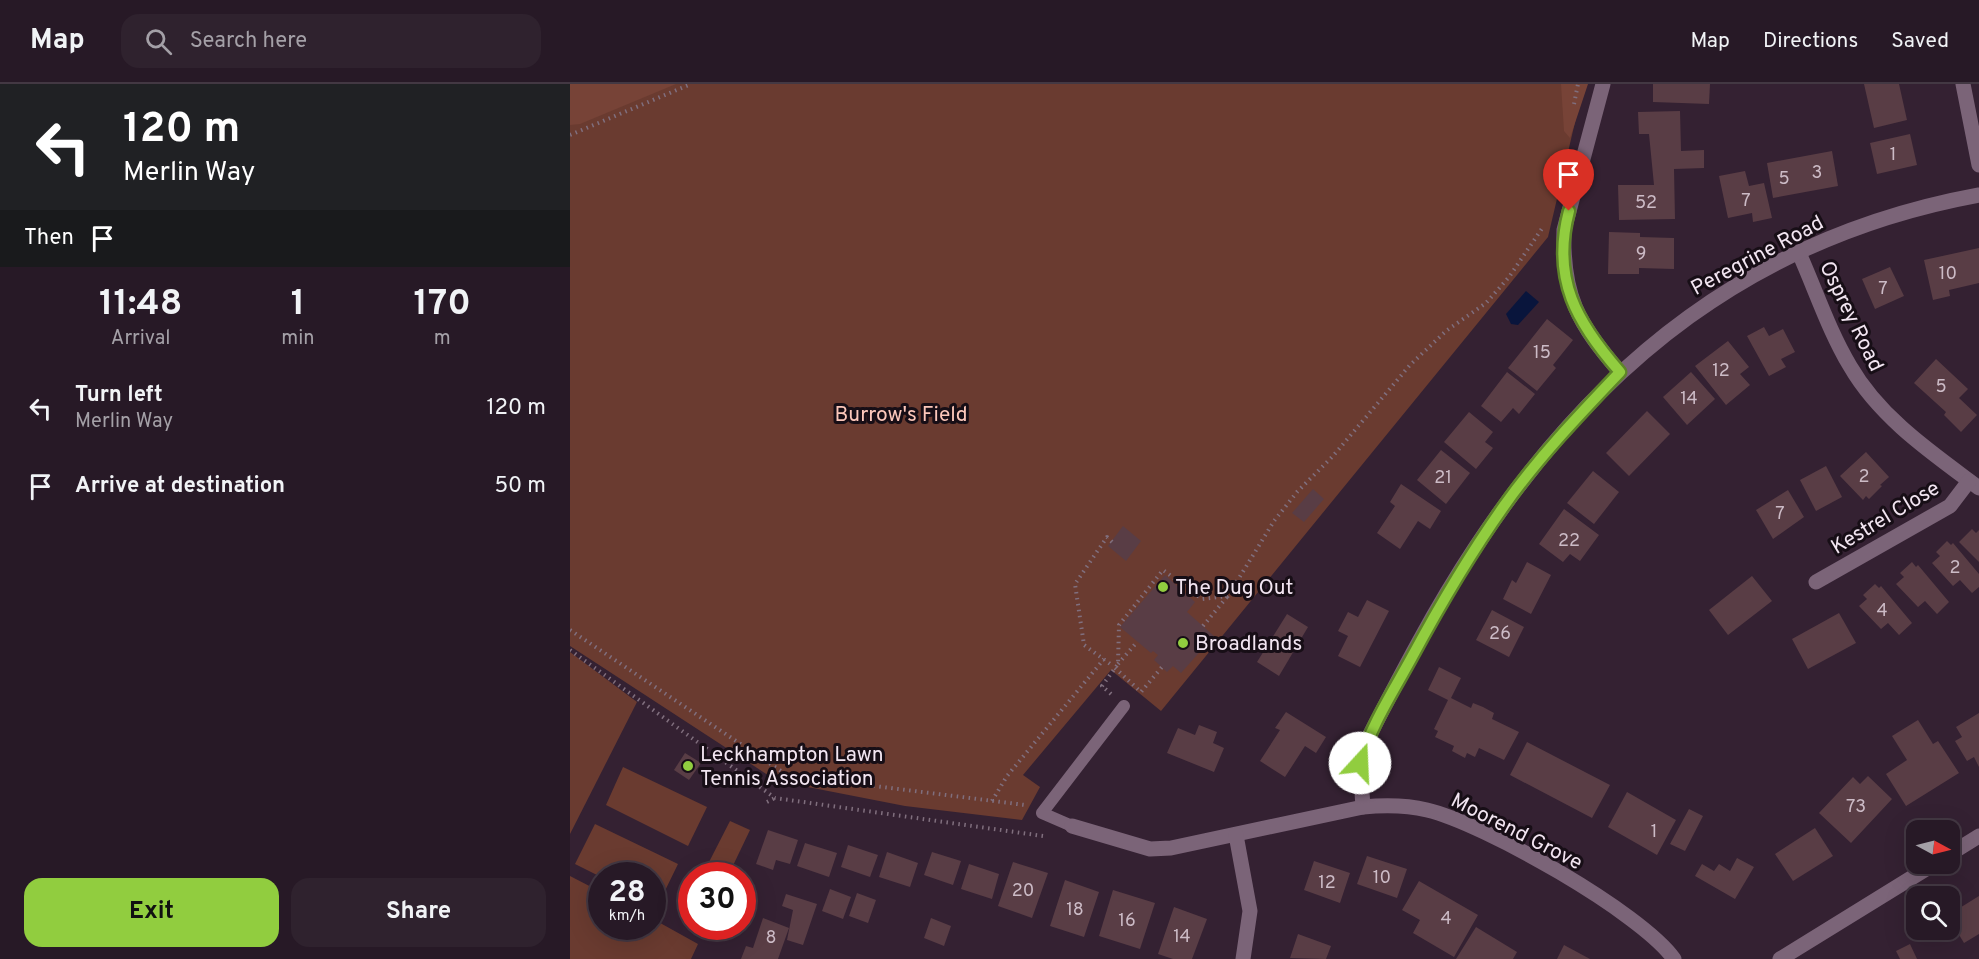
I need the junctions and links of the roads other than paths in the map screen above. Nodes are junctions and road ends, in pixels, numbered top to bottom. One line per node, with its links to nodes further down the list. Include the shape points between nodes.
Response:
1 (1603, 84): 6 (street, via 1564,230 1563,250 1578,317 1591,339)
2 (1963, 84): 3 (street)
3 (1979, 165)
4 (1979, 195): 5 (street, Peregrine Road, via 1887,217)
5 (1799, 253): 6 (street, Peregrine Road, via 1741,282 1684,318); 7 (street, Osprey Road, via 1837,342 1867,392 1910,436)
6 (1620, 372): 10 (street, Peregrine Road, via 1532,470 1446,594 1366,742 1360,763)
7 (1974, 485): 8 (street, Kestrel Close, via 1950,506)
8 (1816, 582)
9 (1124, 706): 11 (lane, via 1042,813)
10 (1363, 807): 12 (street, Moorend Grove); 17 (street, Moorend Grove, via 1428,810 1464,824 1552,869 1642,926)
11 (1072, 826): 12 (street, Moorend Grove, via 1150,849)
12 (1236, 835): 16 (street, via 1250,911)
13 (1979, 836): 14 (street)
14 (1960, 848)
15 (1918, 874): 18 (street)
16 (1243, 959)
17 (1674, 959)
18 (1780, 959)

